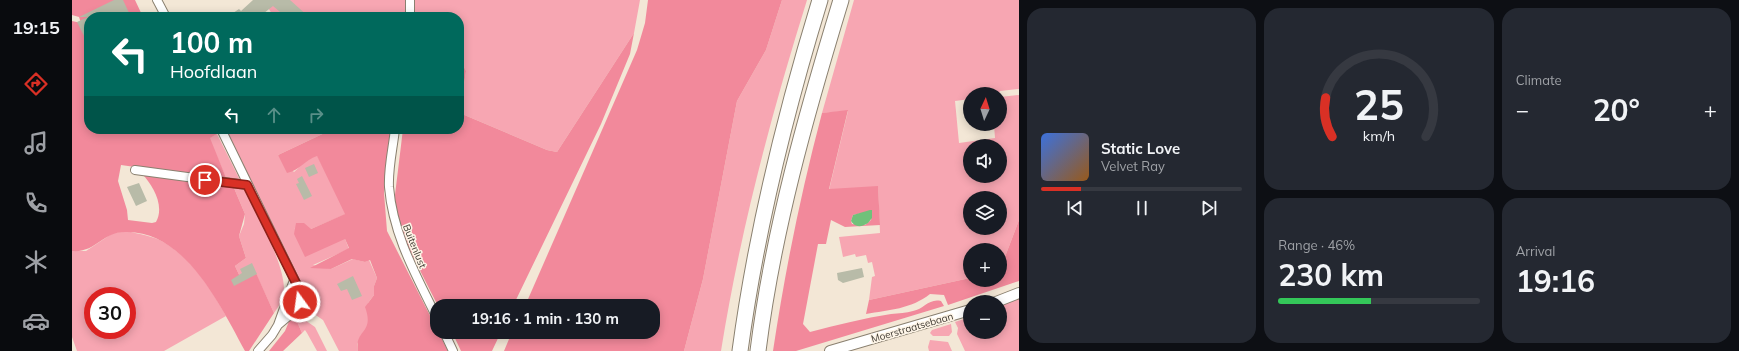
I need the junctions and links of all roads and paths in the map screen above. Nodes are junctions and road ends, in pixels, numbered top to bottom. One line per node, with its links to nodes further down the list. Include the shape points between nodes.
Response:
1 (157, 0): 5 (street)
2 (410, 0): 6 (street)
3 (820, 0): 16 (highway, via 770,185)
4 (841, 0): 23 (highway, via 810,102 789,186 762,318)
5 (163, 12)
6 (410, 12)
7 (222, 134): 10 (street)
8 (394, 134): 14 (street, Buitenlust, via 389,186 394,218 403,247)
9 (135, 170): 10 (street)
10 (247, 185): 11 (street)
11 (294, 280): 17 (street); 17 (street, via 300,291 300,302 297,309)
12 (1019, 292): 13 (street)
13 (1007, 297)
14 (430, 303)
15 (963, 312): 24 (street, Moerstraatsebaan)
16 (740, 321): 21 (highway); 22 (highway)
17 (278, 325): 19 (street)
18 (447, 339): 20 (street)
19 (259, 351)
20 (453, 351)
21 (730, 351)
22 (740, 351)
23 (758, 351)
24 (830, 351)

